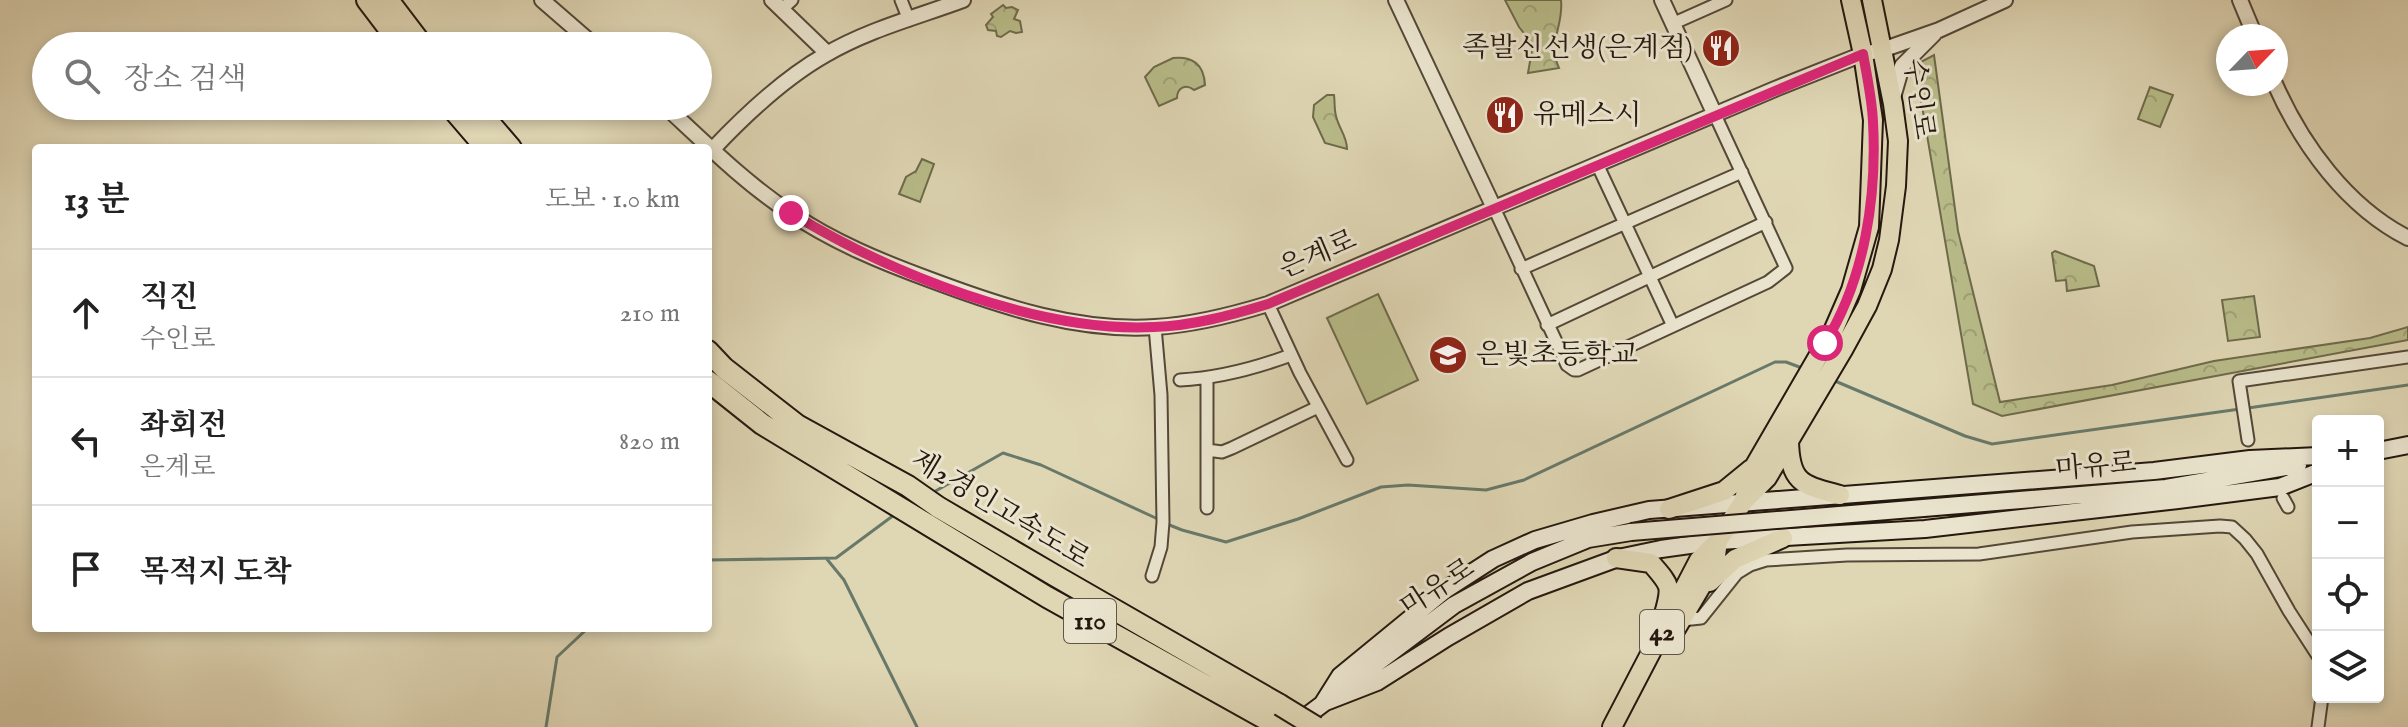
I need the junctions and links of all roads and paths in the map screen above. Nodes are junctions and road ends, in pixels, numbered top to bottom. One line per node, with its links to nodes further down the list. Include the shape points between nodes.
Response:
1 (367, 0): 18 (highway)
2 (388, 0): 19 (highway)
3 (542, 0): 20 (street)
4 (901, 0): 14 (street)
5 (963, 0): 14 (street)
6 (1396, 0): 36 (street)
7 (1662, 0): 15 (street)
8 (1726, 0): 15 (street)
9 (1851, 0): 23 (main road, 수인로 / 42)
10 (1872, 0): 21 (main road, 수인로 / 42)
11 (2005, 0): 17 (street, 은계로)
12 (2240, 0): 16 (street)
13 (782, 3): 22 (street)
14 (909, 20): 22 (street)
15 (1672, 24): 26 (street)
16 (2250, 24)
17 (1939, 30): 21 (street, 은계로); 25 (street, via 1902,66)
18 (391, 32)
19 (412, 32)
20 (579, 32)
21 (1882, 50): 23 (street, 은계로); 25 (main road, 수인로 / 42)
22 (827, 53): 33 (street, via 766,97)
23 (1863, 54): 26 (street, 은계로); 52 (main road, 수인로 / 42, via 1873,120 1869,227 1851,290 1820,352)
24 (2282, 96): 39 (street, via 2342,188)
25 (1893, 103): 52 (main road, 수인로 / 42, via 1896,186 1882,269 1838,359)
26 (1715, 115): 34 (street, 은계로); 35 (street)
27 (462, 120): 30 (highway)
28 (487, 120): 31 (highway)
29 (681, 120): 32 (street, 은계로)
30 (483, 144)
31 (508, 144)
32 (707, 144)
33 (713, 149): 45 (street, 은계로, via 791,213 872,258 1044,317)
34 (1598, 166): 36 (street, 은계로); 38 (street)
35 (1742, 172): 37 (street); 38 (street)
36 (1494, 208): 40 (street); 42 (street, 은계로)
37 (1766, 222): 41 (street); 44 (street, via 1786,268 1768,282)
38 (1626, 224): 40 (street); 41 (street)
39 (2408, 238)
40 (1521, 269): 43 (street)
41 (1650, 276): 43 (street); 44 (street)
42 (1268, 304): 45 (street, 은계로); 47 (street)
43 (1547, 325): 44 (street, via 1574,370)
44 (1673, 326)
45 (1155, 327): 73 (street, via 1163,522)
46 (712, 355): 80 (highway, 제2경인고속도로 / 110, via 797,425 908,486)
47 (1291, 355): 49 (street); 53 (street)
48 (2408, 357): 54 (street, via 2239,381)
49 (1207, 379): 50 (street); 57 (street)
50 (1180, 380)
51 (712, 384): 80 (highway, 제2경인고속도로 / 110, via 762,424 1047,597)
52 (1809, 389): 55 (main road, 수인로 / 42); 62 (main road, 수인로 / 42)
53 (1318, 407): 57 (street, via 1222,452); 60 (street)
54 (2248, 440)
55 (1789, 441): 66 (main road, via 1789,463 1796,475 1807,486); 67 (main road, 수인로 / 42, via 1767,478)
56 (2408, 445): 58 (main road)
57 (1207, 450): 68 (street)
58 (2384, 450)
59 (2312, 459): 66 (main road, via 2250,459)
60 (1347, 460)
61 (2312, 461): 64 (main road)
62 (1754, 467): 67 (main road, 수인로 / 42); 69 (main road, via 1724,491)
63 (2312, 474): 64 (main road, via 2280,487)
64 (2224, 486): 65 (main road)
65 (2172, 494): 70 (main road, via 1925,529); 78 (main road, 마유로, bridge, via 1839,515 1588,539 1532,562 1454,605)
66 (1840, 495): 67 (main road)
67 (1743, 502): 69 (main road); 71 (main road, 수인로 / 42)
68 (1207, 508)
69 (1669, 509): 78 (main road, via 1593,523 1493,559 1445,590 1340,676)
70 (1783, 538): 71 (main road); 74 (main road, via 1735,559)
71 (1718, 541): 72 (main road); 74 (main road, 수인로 / 42, via 1715,563); 77 (main road, 수인로 / 42, via 1699,560)
72 (1616, 558): 77 (main road, via 1651,563 1667,581 1670,593); 78 (main road, via 1528,591 1377,682)
73 (1152, 576)
74 (1697, 595): 75 (main road, 수인로 / 42)
75 (1682, 620): 76 (street, via 1701,618 1737,573 1766,560 1979,554 2132,532 2220,526 2232,527 2251,546); 84 (main road, 수인로 / 42)
76 (2312, 646)
77 (1652, 651): 83 (main road, 수인로 / 42)
78 (1323, 703): 81 (main road, 마유로)
79 (2321, 703): 85 (street)
80 (1276, 717): 82 (highway, 제2경인고속도로 / 110, bridge)
81 (1292, 727)
82 (1316, 727)
83 (1612, 727)
84 (1623, 727)
85 (2318, 727)

